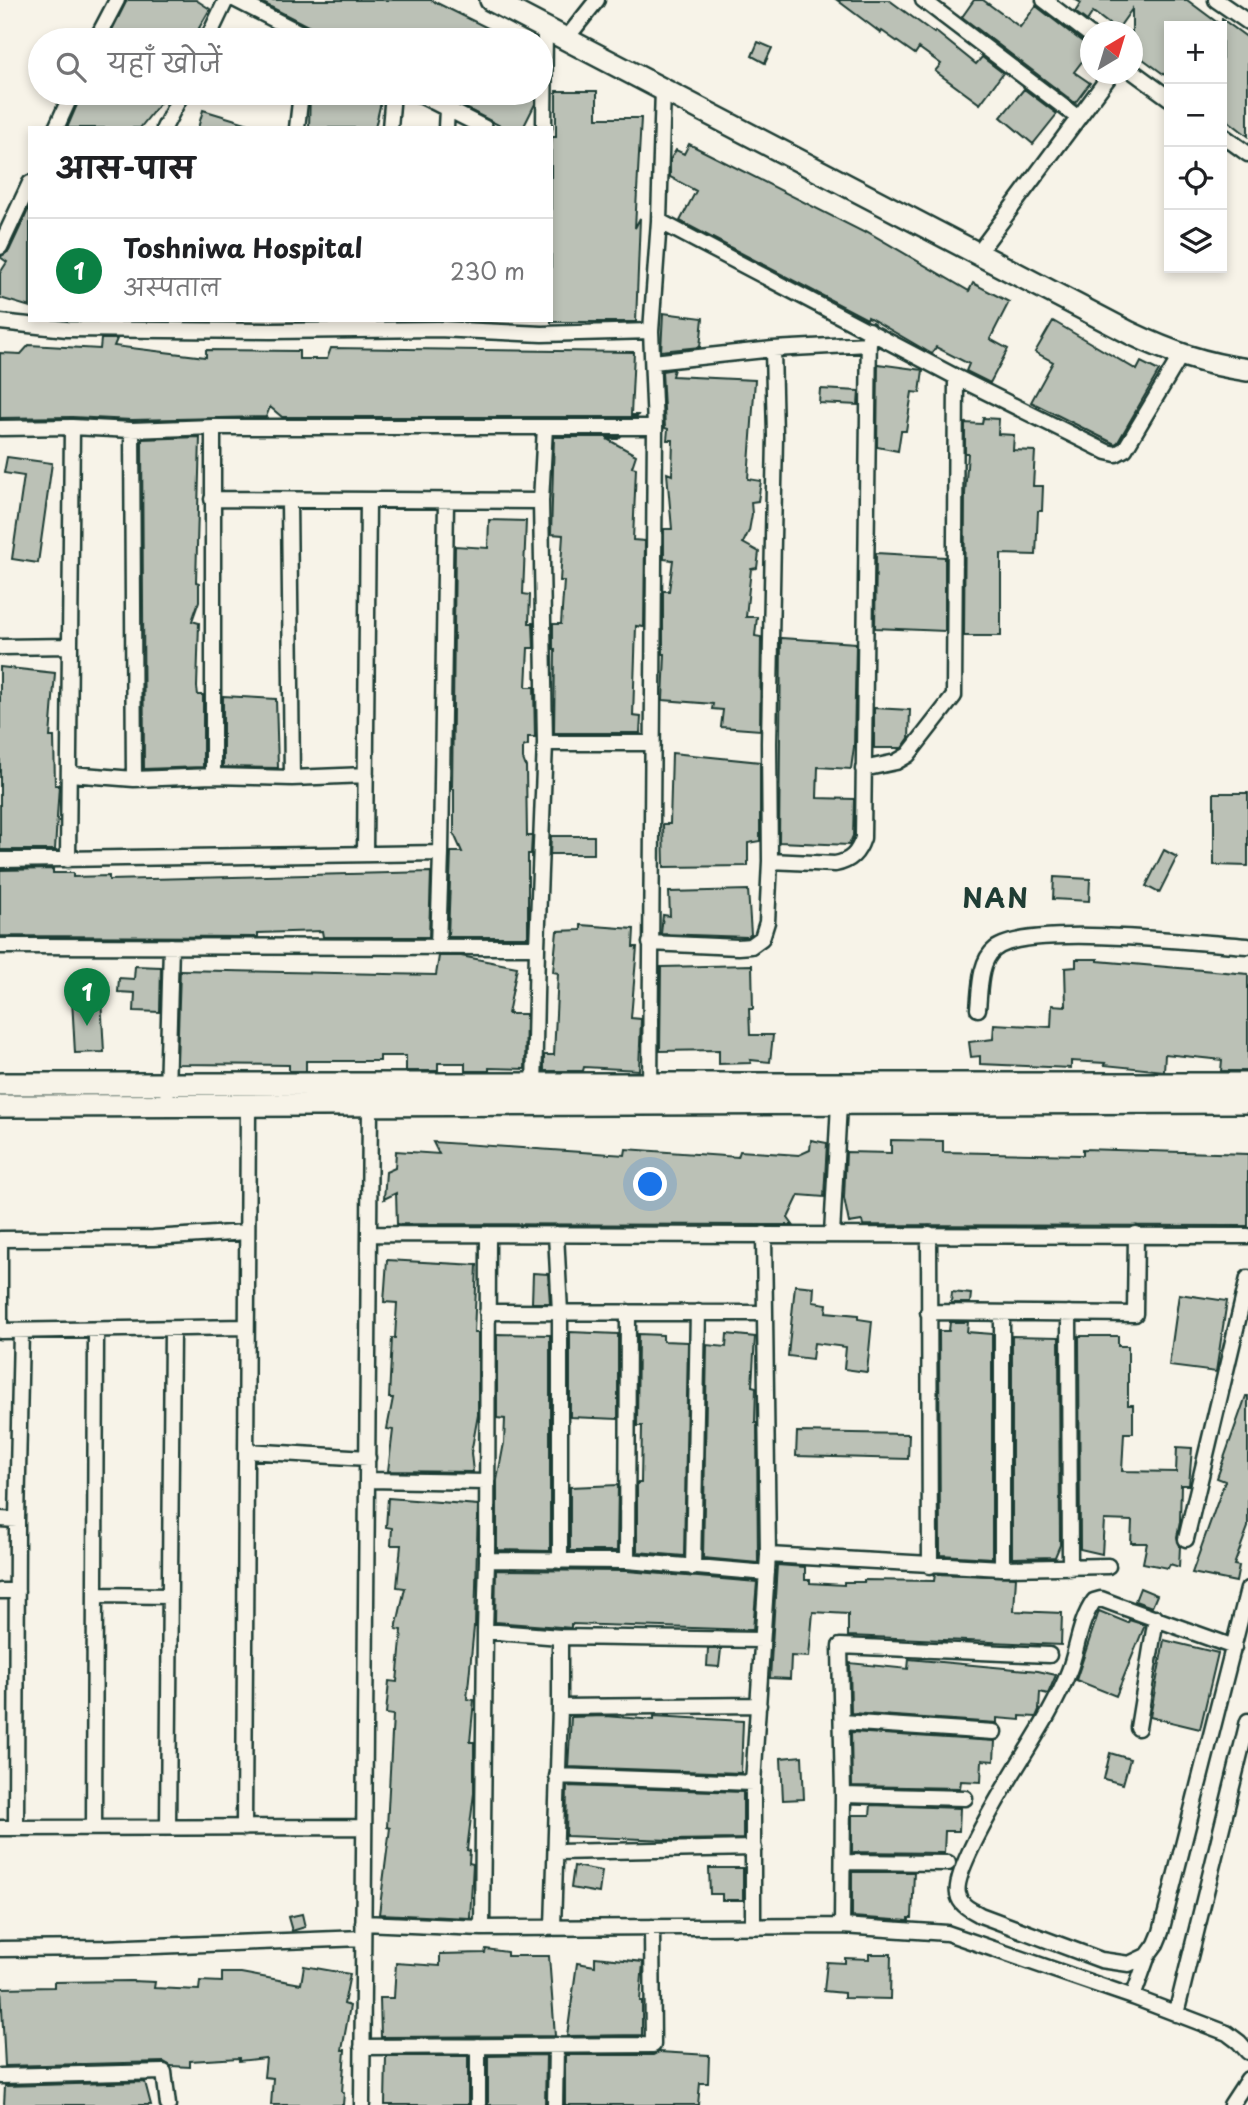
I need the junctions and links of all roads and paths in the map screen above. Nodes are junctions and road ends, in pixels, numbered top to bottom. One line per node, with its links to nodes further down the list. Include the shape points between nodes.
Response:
1 (117, 0): 10 (street)
2 (226, 0): 11 (street)
3 (236, 0): 12 (street)
4 (491, 0): 13 (street)
5 (597, 0): 16 (street)
6 (923, 0): 28 (street)
7 (1044, 0): 14 (street)
8 (1216, 0): 9 (street)
9 (1248, 22)
10 (102, 28)
11 (213, 28)
12 (288, 28)
13 (545, 28)
14 (1080, 28)
15 (553, 32): 16 (street)
16 (566, 39): 19 (street)
17 (1143, 79): 20 (street)
18 (1103, 84): 28 (street)
19 (663, 89): 39 (street); 41 (street)
20 (1164, 93)
21 (67, 105): 29 (street)
22 (175, 105): 30 (street)
23 (300, 105): 31 (street)
24 (392, 105): 32 (street)
25 (439, 105): 27 (street)
26 (544, 105): 35 (street)
27 (447, 109): 33 (street); 34 (street)
28 (1077, 117): 41 (street)
29 (57, 126)
30 (165, 126)
31 (297, 126)
32 (390, 126)
33 (446, 126)
34 (481, 126)
35 (544, 126)
36 (1227, 139): 37 (street)
37 (1248, 154)
38 (28, 187): 40 (street)
39 (659, 221): 48 (street); 49 (street)
40 (0, 247)
41 (978, 253): 51 (street)
42 (0, 323): 43 (street)
43 (69, 324): 44 (street)
44 (272, 325): 45 (street)
45 (372, 325): 46 (street)
46 (439, 325): 47 (street)
47 (542, 327): 48 (street)
48 (651, 331): 52 (street)
49 (869, 337): 50 (street); 54 (street); 70 (street)
50 (773, 349): 52 (street); 80 (street)
51 (1181, 355): 53 (street); 54 (street, via 1125,449 1116,454)
52 (653, 362): 58 (street)
53 (1248, 370)
54 (956, 377): 70 (street, via 954,696 908,755)
55 (72, 426): 59 (street); 60 (street); 66 (street)
56 (213, 427): 57 (street); 60 (street); 61 (street)
57 (545, 427): 58 (street); 65 (street)
58 (655, 427): 69 (street)
59 (0, 428)
60 (132, 430): 74 (street)
61 (212, 499): 62 (street); 73 (street)
62 (289, 500): 63 (street); 75 (street)
63 (368, 500): 64 (street); 72 (street)
64 (446, 501): 65 (street); 77 (street)
65 (541, 502): 68 (street)
66 (70, 646): 67 (street); 71 (street)
67 (0, 647)
68 (545, 743): 69 (street); 86 (street)
69 (651, 743): 81 (street)
70 (863, 769): 80 (street, via 863,838 853,858 835,864)
71 (70, 774): 74 (street); 79 (street)
72 (366, 775): 75 (street); 76 (street)
73 (213, 776): 74 (street); 75 (street)
74 (134, 779)
75 (292, 779)
76 (365, 853): 77 (street); 79 (street)
77 (441, 853): 85 (street)
78 (0, 860): 79 (street)
79 (68, 860)
80 (770, 861): 81 (street, via 767,922 762,938 751,946)
81 (650, 943): 89 (street)
82 (0, 946): 83 (street)
83 (171, 946): 85 (street); 91 (street)
84 (1248, 946): 87 (street, via 1058,935 1018,939 989,955)
85 (438, 947): 86 (street)
86 (537, 947): 88 (street)
87 (978, 1009)
88 (534, 1083): 89 (street); 91 (street); 100 (street)
89 (650, 1083): 92 (street); 95 (street)
90 (0, 1084): 91 (street)
91 (168, 1084): 97 (street)
92 (1248, 1084)
93 (1248, 1102): 94 (street)
94 (839, 1104): 95 (street); 106 (street)
95 (650, 1105): 100 (street)
96 (0, 1106): 97 (street)
97 (166, 1106): 98 (street)
98 (248, 1106): 99 (street); 101 (street)
99 (370, 1106): 100 (street); 102 (street)
100 (533, 1106)
101 (247, 1233): 110 (street); 120 (street)
102 (369, 1234): 103 (street); 125 (street)
103 (488, 1234): 104 (street); 112 (street)
104 (556, 1234): 105 (street); 113 (street)
105 (764, 1234): 106 (street); 116 (street)
106 (832, 1234): 107 (street)
107 (929, 1234): 108 (street); 117 (street)
108 (1136, 1234): 109 (street); 119 (street, via 1135,1314)
109 (1248, 1236)
110 (0, 1239): 122 (street, via 0,1331)
111 (1248, 1278): 130 (street)
112 (487, 1312): 113 (street); 127 (street)
113 (560, 1312): 114 (street); 133 (street)
114 (628, 1312): 115 (street); 134 (street)
115 (698, 1312): 116 (street); 137 (street)
116 (765, 1312): 131 (street)
117 (928, 1312): 118 (street); 135 (street)
118 (1002, 1313): 119 (street); 138 (street)
119 (1069, 1313): 139 (street)
120 (246, 1327): 121 (street); 124 (street)
121 (172, 1329): 123 (street); 145 (street)
122 (21, 1331): 123 (street); 129 (street)
123 (96, 1331): 144 (street)
124 (246, 1451): 125 (street); 166 (street)
125 (368, 1458): 126 (street)
126 (368, 1480): 127 (street); 167 (street)
127 (486, 1482): 132 (street)
128 (0, 1519): 129 (street)
129 (17, 1520): 143 (street)
130 (1186, 1539)
131 (768, 1555): 135 (street); 140 (street)
132 (487, 1559): 133 (street); 147 (street)
133 (560, 1561): 134 (street)
134 (627, 1561): 137 (street)
135 (930, 1566): 138 (street)
136 (1108, 1566): 139 (street)
137 (693, 1568): 140 (street)
138 (1002, 1568): 139 (street)
139 (1070, 1568)
140 (767, 1573): 149 (street)
141 (1248, 1589): 150 (street)
142 (0, 1591): 143 (street)
143 (17, 1591): 163 (street)
144 (95, 1595): 145 (street); 164 (street)
145 (170, 1596): 165 (street)
146 (1156, 1618): 150 (street); 156 (street); 179 (street, via 1101,1599 1088,1609 1069,1672 970,1853 958,1894 964,1905 980,1915 1101,1960 1129,1964)
147 (485, 1631): 148 (street); 176 (street)
148 (560, 1637): 149 (street); 153 (street)
149 (762, 1640): 152 (street)
150 (1234, 1647): 179 (street, via 1161,1932)
151 (1049, 1655): 155 (street, via 840,1646)
152 (759, 1705): 153 (street); 159 (street)
153 (560, 1707): 158 (street)
154 (1248, 1721): 181 (street)
155 (842, 1722): 157 (street); 160 (street)
156 (1138, 1728)
157 (994, 1732)
158 (556, 1776): 159 (street); 169 (street)
159 (753, 1783): 168 (street)
160 (843, 1795): 161 (street); 170 (street)
161 (965, 1798)
162 (0, 1828): 163 (street)
163 (16, 1828): 164 (street)
164 (94, 1828): 165 (street)
165 (168, 1828): 166 (street)
166 (244, 1828): 167 (street)
167 (364, 1828): 177 (street)
168 (754, 1848): 169 (street); 172 (street)
169 (557, 1852): 174 (street)
170 (843, 1862): 171 (street); 173 (street)
171 (947, 1863)
172 (753, 1926): 173 (street); 175 (street)
173 (842, 1926): 180 (street, via 947,1933)
174 (553, 1927): 175 (street); 176 (street)
175 (652, 1927): 182 (street, via 653,2045)
176 (482, 1928): 177 (street)
177 (363, 1931): 178 (street, via 103,1948); 184 (street)
178 (0, 1949)
179 (1149, 1955): 180 (street)
180 (1133, 1997): 181 (street)
181 (1176, 2014): 185 (street, via 1227,2033)
182 (556, 2045): 183 (street); 191 (street)
183 (478, 2046): 184 (street); 190 (street)
184 (362, 2047): 189 (street)
185 (1248, 2052)
186 (0, 2076): 188 (street, via 164,2072)
187 (1248, 2079): 192 (street)
188 (168, 2105)
189 (362, 2105)
190 (478, 2105)
191 (555, 2105)
192 (1231, 2105)

